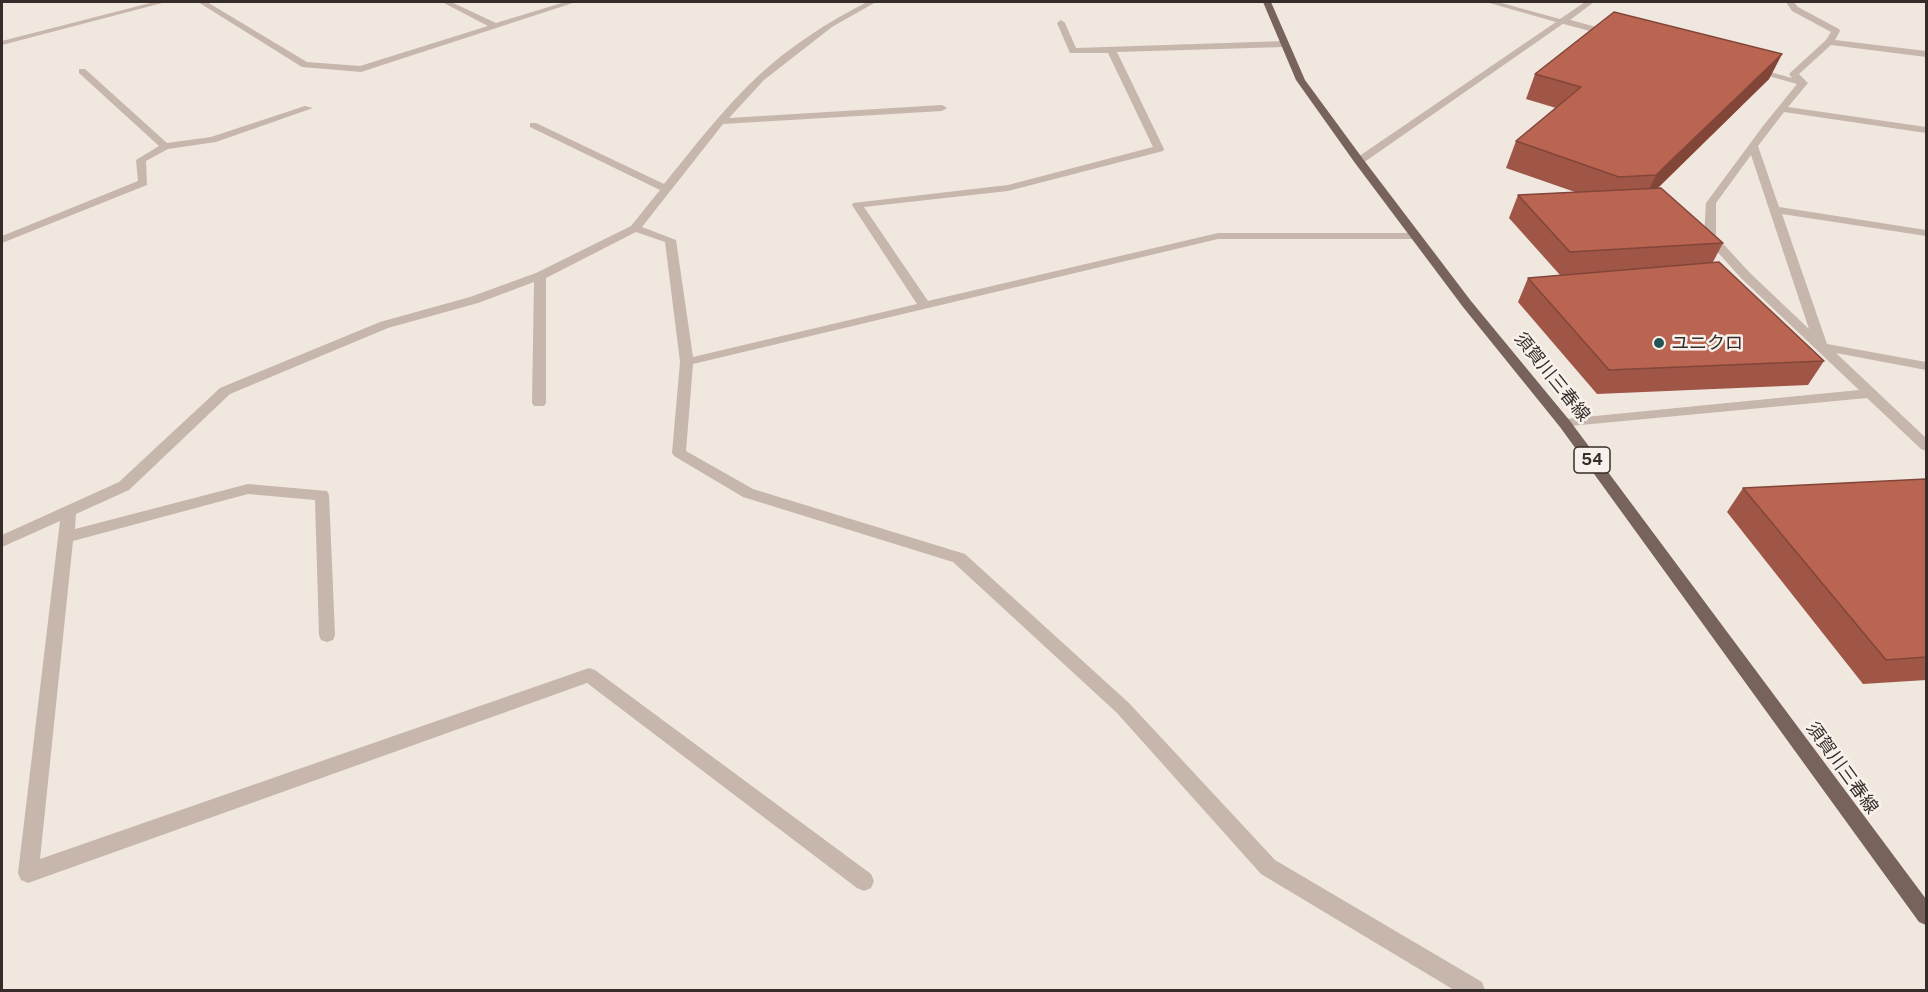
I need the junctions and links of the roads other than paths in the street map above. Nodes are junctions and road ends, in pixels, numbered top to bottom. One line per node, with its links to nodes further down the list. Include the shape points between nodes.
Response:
1 (162, 2): 15 (street)
2 (202, 2): 12 (street, via 305,65 361,69)
3 (446, 2): 12 (street)
4 (572, 2): 12 (street)
5 (872, 2): 25 (street, via 829,25 761,78)
6 (1267, 2): 16 (main road, 須賀川三春線 / 54)
7 (1490, 2): 10 (street)
8 (1590, 2): 10 (street)
9 (1790, 2): 14 (street, via 1795,9 1836,31)
10 (1563, 21): 13 (street); 30 (street)
11 (1061, 23): 17 (street, via 1073,51)
12 (495, 26)
13 (1620, 36)
14 (1829, 42): 18 (street); 21 (street, via 1794,74)
15 (2, 43)
16 (1285, 44): 17 (street); 30 (main road, 須賀川三春線 / 54, via 1301,80)
17 (1111, 50): 38 (street, via 1159,149 1008,188 857,205)
18 (1926, 54)
19 (1746, 68): 21 (street)
20 (82, 71): 28 (street)
21 (1803, 83): 24 (street)
22 (308, 108): 28 (street, via 212,141)
23 (942, 108): 25 (street)
24 (1782, 109): 27 (street); 29 (street)
25 (720, 121): 31 (street)
26 (533, 125): 31 (street)
27 (1926, 130)
28 (165, 146): 36 (street, via 141,160 143,183)
29 (1753, 146): 32 (street); 39 (street, via 1711,203 1710,237)
30 (1359, 161): 35 (main road, 須賀川三春線 / 54)
31 (666, 189): 33 (street)
32 (1774, 209): 34 (street); 39 (street)
33 (635, 228): 37 (street); 40 (street, via 670,240)
34 (1926, 233)
35 (1415, 236): 38 (street, via 1218,236); 44 (main road, 須賀川三春線 / 54)
36 (2, 240)
37 (540, 276): 43 (street); 46 (street, via 474,300 384,325 225,391 124,486)
38 (924, 306): 40 (street)
39 (1822, 347): 41 (street); 42 (street)
40 (687, 362): 52 (street, via 679,453 748,493 959,558 1123,708 1268,867)
41 (1926, 366)
42 (1870, 393): 44 (street); 45 (street)
43 (539, 403)
44 (1565, 424): 51 (main road, 須賀川三春線 / 54)
45 (1926, 446)
46 (69, 511): 47 (street); 48 (street)
47 (66, 537): 49 (street, via 248,489 322,495); 50 (street, via 28,873 588,675)
48 (2, 541)
49 (327, 635)
50 (864, 881)
51 (1926, 915)
52 (1474, 990)

